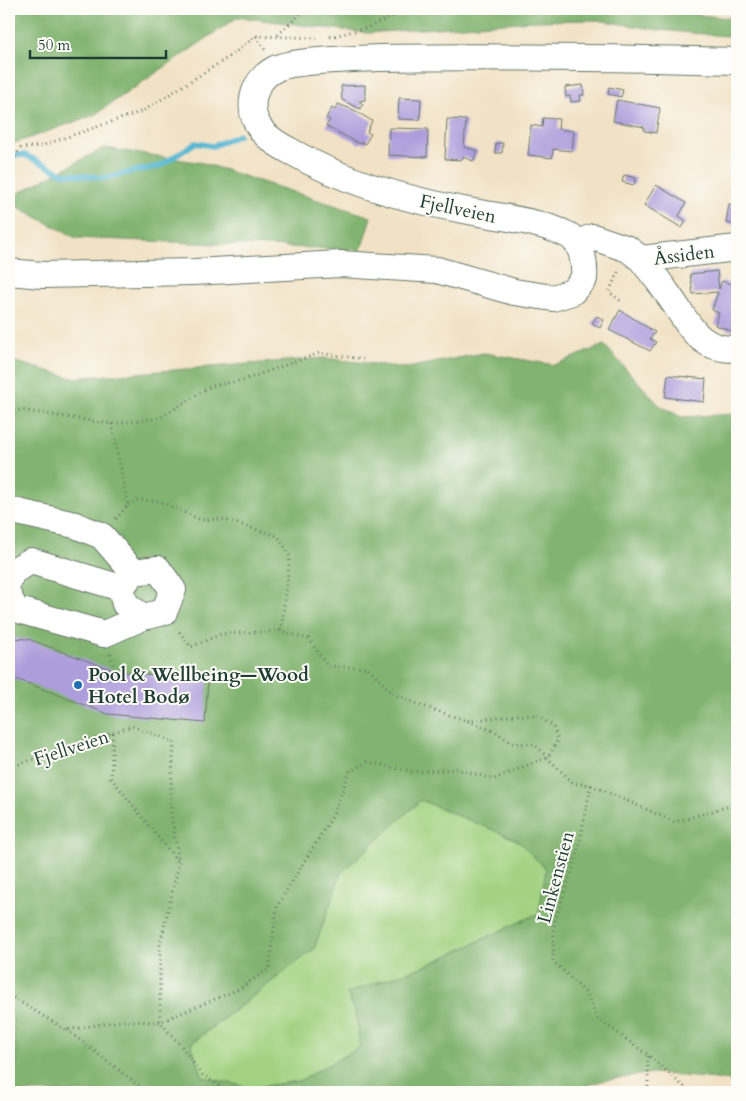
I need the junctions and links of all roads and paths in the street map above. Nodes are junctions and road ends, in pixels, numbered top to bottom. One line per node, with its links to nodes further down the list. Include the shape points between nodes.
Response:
1 (305, 9): 3 (path)
2 (410, 9): 3 (path, via 366,28 323,38)
3 (277, 36): 5 (path, via 256,36 232,55 143,111 41,146 21,148)
4 (737, 61): 6 (street, Fjellveien, via 344,59 276,68 260,80 252,95 253,112 262,131 311,163 389,193 523,221 568,235)
5 (9, 165)
6 (577, 244): 8 (street, Åssiden, via 592,237 628,249); 9 (street, via 585,264 584,279 572,292 554,298 514,292 437,270 340,264 194,272 42,275)
7 (737, 248): 8 (street, Åssiden)
8 (641, 259): 12 (street, via 695,334 714,347)
9 (9, 272)
10 (618, 272): 11 (path, via 609,292)
11 (622, 302)
12 (737, 349)
13 (363, 359): 15 (path, via 319,353 244,380 211,386 160,418)
14 (9, 413): 15 (path, via 20,410)
15 (112, 424): 16 (path)
16 (128, 505): 18 (path); 23 (path, via 138,500 159,502 201,520 222,519 278,536 290,556)
17 (9, 510): 20 (street, via 75,525 102,536)
18 (113, 523)
19 (9, 580): 20 (street, via 11,572 31,562)
20 (127, 580): 22 (street, via 125,604); 22 (street, via 158,569 173,590)
21 (9, 596): 22 (street, via 15,609 104,634)
22 (154, 614): 23 (path, via 191,647 221,634)
23 (281, 631): 24 (path, via 309,639 327,666 368,668 392,693)
24 (467, 720): 26 (path, via 498,733 511,743 534,744); 26 (path, via 538,716 553,726 558,740)
25 (114, 733): 27 (path, Fjellveien); 30 (path, via 111,778); 30 (path, Fjellveien, via 132,726 174,742 170,806)
26 (548, 757): 28 (path, via 573,783); 32 (path, via 494,779 456,769 413,772 368,762 350,771 332,817 278,906 269,969 239,989)
27 (9, 766)
28 (591, 785): 29 (path, via 676,822); 34 (path, Linkenstien, via 578,855 554,923 553,961 586,993 598,1018)
29 (737, 804)
30 (179, 863): 32 (path, via 160,944)
31 (9, 995): 33 (path)
32 (160, 1022): 33 (path, via 120,1021); 36 (path, via 201,1074)
33 (66, 1030): 35 (path)
34 (648, 1055): 37 (path); 38 (path, Linkenstien)
35 (147, 1092)
36 (229, 1092)
37 (648, 1092)
38 (690, 1092)

